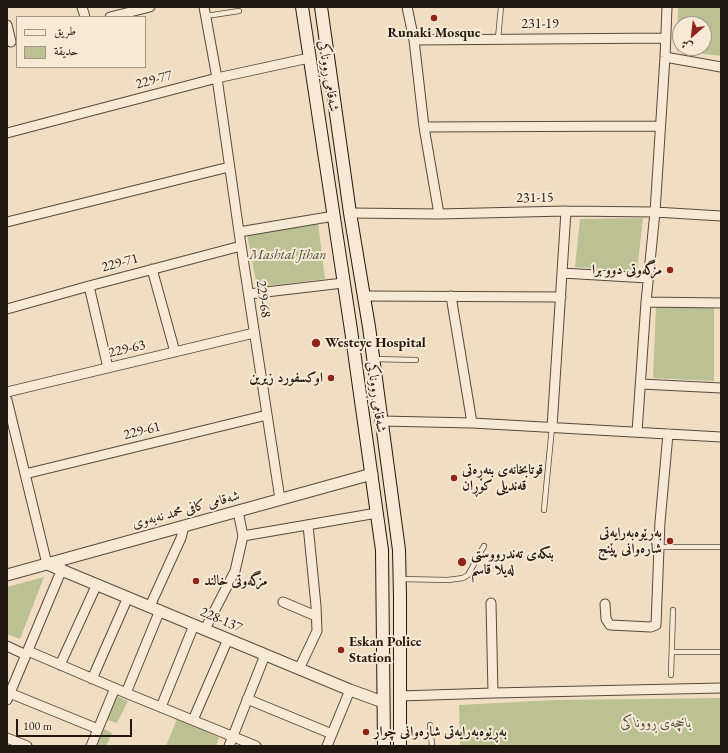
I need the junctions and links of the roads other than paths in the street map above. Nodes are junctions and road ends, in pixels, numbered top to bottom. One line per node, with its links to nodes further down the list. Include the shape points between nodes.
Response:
1 (150, 7): 7 (street)
2 (302, 7): 17 (main road, شەقامی ڕووناکی)
3 (321, 7): 26 (main road, شەقامی ڕووناکی)
4 (407, 7): 14 (street)
5 (501, 7): 12 (lane)
6 (668, 7): 13 (street)
7 (131, 9): 10 (street)
8 (239, 11): 9 (lane)
9 (205, 12): 19 (street, 229-68)
10 (113, 16)
11 (7, 25): 15 (street)
12 (498, 38): 13 (street, 231-19); 14 (street, 231-19)
13 (666, 38): 16 (street)
14 (414, 40): 21 (street)
15 (12, 41)
16 (665, 57): 18 (street); 20 (street)
17 (309, 58): 19 (street, 229-77); 28 (main road, شەقامی ڕووناکی)
18 (721, 67)
19 (217, 78): 22 (street, 229-77); 23 (street, 229-68)
20 (660, 126): 21 (street); 25 (street)
21 (424, 127): 27 (street)
22 (7, 133)
23 (229, 167): 30 (street); 31 (street, 229-68)
24 (566, 211): 25 (street, 231-15); 27 (street, 231-15); 34 (street)
25 (655, 212): 29 (street, 231-15); 35 (street)
26 (350, 213): 27 (street, 231-15); 39 (main road, شەقامی ڕووناکی)
27 (439, 214)
28 (334, 216): 31 (street); 36 (main road, شەقامی ڕووناکی)
29 (721, 216)
30 (7, 222)
31 (239, 232): 32 (street, 229-68)
32 (241, 246): 33 (street, 229-71); 38 (street, 229-68)
33 (152, 269): 37 (street, 229-71); 46 (street)
34 (562, 273): 35 (street); 41 (street)
35 (648, 278): 42 (street)
36 (343, 283): 38 (street); 62 (main road, شەقامی ڕووناکی)
37 (89, 286): 44 (street, 229-71); 49 (street)
38 (249, 294): 45 (street, 229-68)
39 (364, 296): 40 (street); 47 (main road, شەقامی ڕووناکی)
40 (451, 296): 41 (street); 56 (street)
41 (561, 297): 57 (street)
42 (646, 302): 43 (street); 50 (street)
43 (721, 303)
44 (7, 309)
45 (254, 333): 46 (street, 229-63); 54 (street, 229-68)
46 (175, 352): 49 (street, 229-63)
47 (373, 359): 48 (lane); 55 (main road, شەقامی ڕووناکی)
48 (416, 360)
49 (108, 368): 52 (street, 229-63)
50 (641, 384): 51 (street); 58 (street)
51 (721, 388)
52 (7, 392)
53 (7, 400): 61 (street)
54 (267, 416): 61 (street, 229-61); 63 (street, 229-68)
55 (381, 421): 56 (street); 76 (main road, شەقامی ڕووناکی, via 399,550)
56 (472, 423): 57 (street)
57 (552, 427): 58 (street); 64 (lane)
58 (638, 432): 59 (street)
59 (668, 434): 60 (street); 71 (street)
60 (721, 437)
61 (25, 474): 73 (street)
62 (372, 474): 63 (street, شەقامی کافی محمد نەبەوی); 66 (main road, شەقامی ڕووناکی)
63 (280, 499): 65 (street, شەقامی کافی محمد نەبەوی)
64 (544, 510)
65 (238, 511): 68 (street, شەقامی کافی محمد نەبەوی); 69 (street)
66 (377, 513): 67 (street); 79 (main road, شەقامی ڕووناکی)
67 (308, 525): 69 (street); 86 (street)
68 (184, 526): 73 (street, شەقامی کافی محمد نەبەوی); 84 (street)
69 (243, 536): 88 (street, via 235,571)
70 (484, 546): 76 (lane, via 468,575 463,578)
71 (659, 547): 72 (lane); 83 (street, via 656,625 610,625 606,619)
72 (721, 547)
73 (48, 564): 74 (street, 228-137); 75 (street, شەقامی کافی محمد نەبەوی)
74 (62, 569): 77 (street, 228-137); 93 (street)
75 (7, 575)
76 (400, 578): 80 (main road, شەقامی ڕووناکی)
77 (97, 584): 78 (street, 228-137); 95 (street)
78 (128, 597): 84 (street, 228-137); 98 (street)
79 (384, 597): 80 (main road); 107 (main road, شەقامی ڕووناکی)
80 (400, 597): 105 (main road, شەقامی ڕووناکی)
81 (283, 602): 86 (street)
82 (491, 603): 103 (street)
83 (605, 604)
84 (155, 608): 87 (street, 228-137); 102 (street)
85 (673, 610): 91 (lane)
86 (316, 616): 96 (street, via 317,631)
87 (194, 625): 88 (street, 228-137); 108 (street)
88 (205, 629): 89 (street, 228-137)
89 (228, 639): 94 (street, 228-137); 109 (street)
90 (7, 646): 93 (street)
91 (672, 652): 92 (lane); 97 (lane)
92 (721, 652)
93 (27, 653): 95 (street); 104 (street)
94 (265, 655): 96 (street, 228-137); 106 (street)
95 (60, 665): 98 (street)
96 (299, 669): 101 (street, 228-137)
97 (671, 675)
98 (92, 678): 99 (street)
99 (115, 688): 102 (street); 111 (street)
100 (721, 688): 103 (street)
101 (350, 690): 107 (street, 228-137); 112 (street)
102 (126, 693): 108 (street)
103 (493, 693): 105 (street)
104 (8, 696): 111 (street)
105 (400, 696): 121 (main road, شەقامی ڕووناکی)
106 (247, 699): 112 (street); 113 (street)
107 (383, 702): 120 (main road, شەقامی ڕووناکی)
108 (162, 707): 109 (street)
109 (193, 720): 113 (street)
110 (430, 724): 122 (lane)
111 (98, 729): 116 (street)
112 (332, 734): 119 (street)
113 (232, 736): 117 (street); 118 (street)
114 (7, 738): 115 (street)
115 (27, 746)
116 (91, 746)
117 (228, 746)
118 (256, 746)
119 (327, 746)
120 (384, 746)
121 (400, 746)
122 (432, 746)

